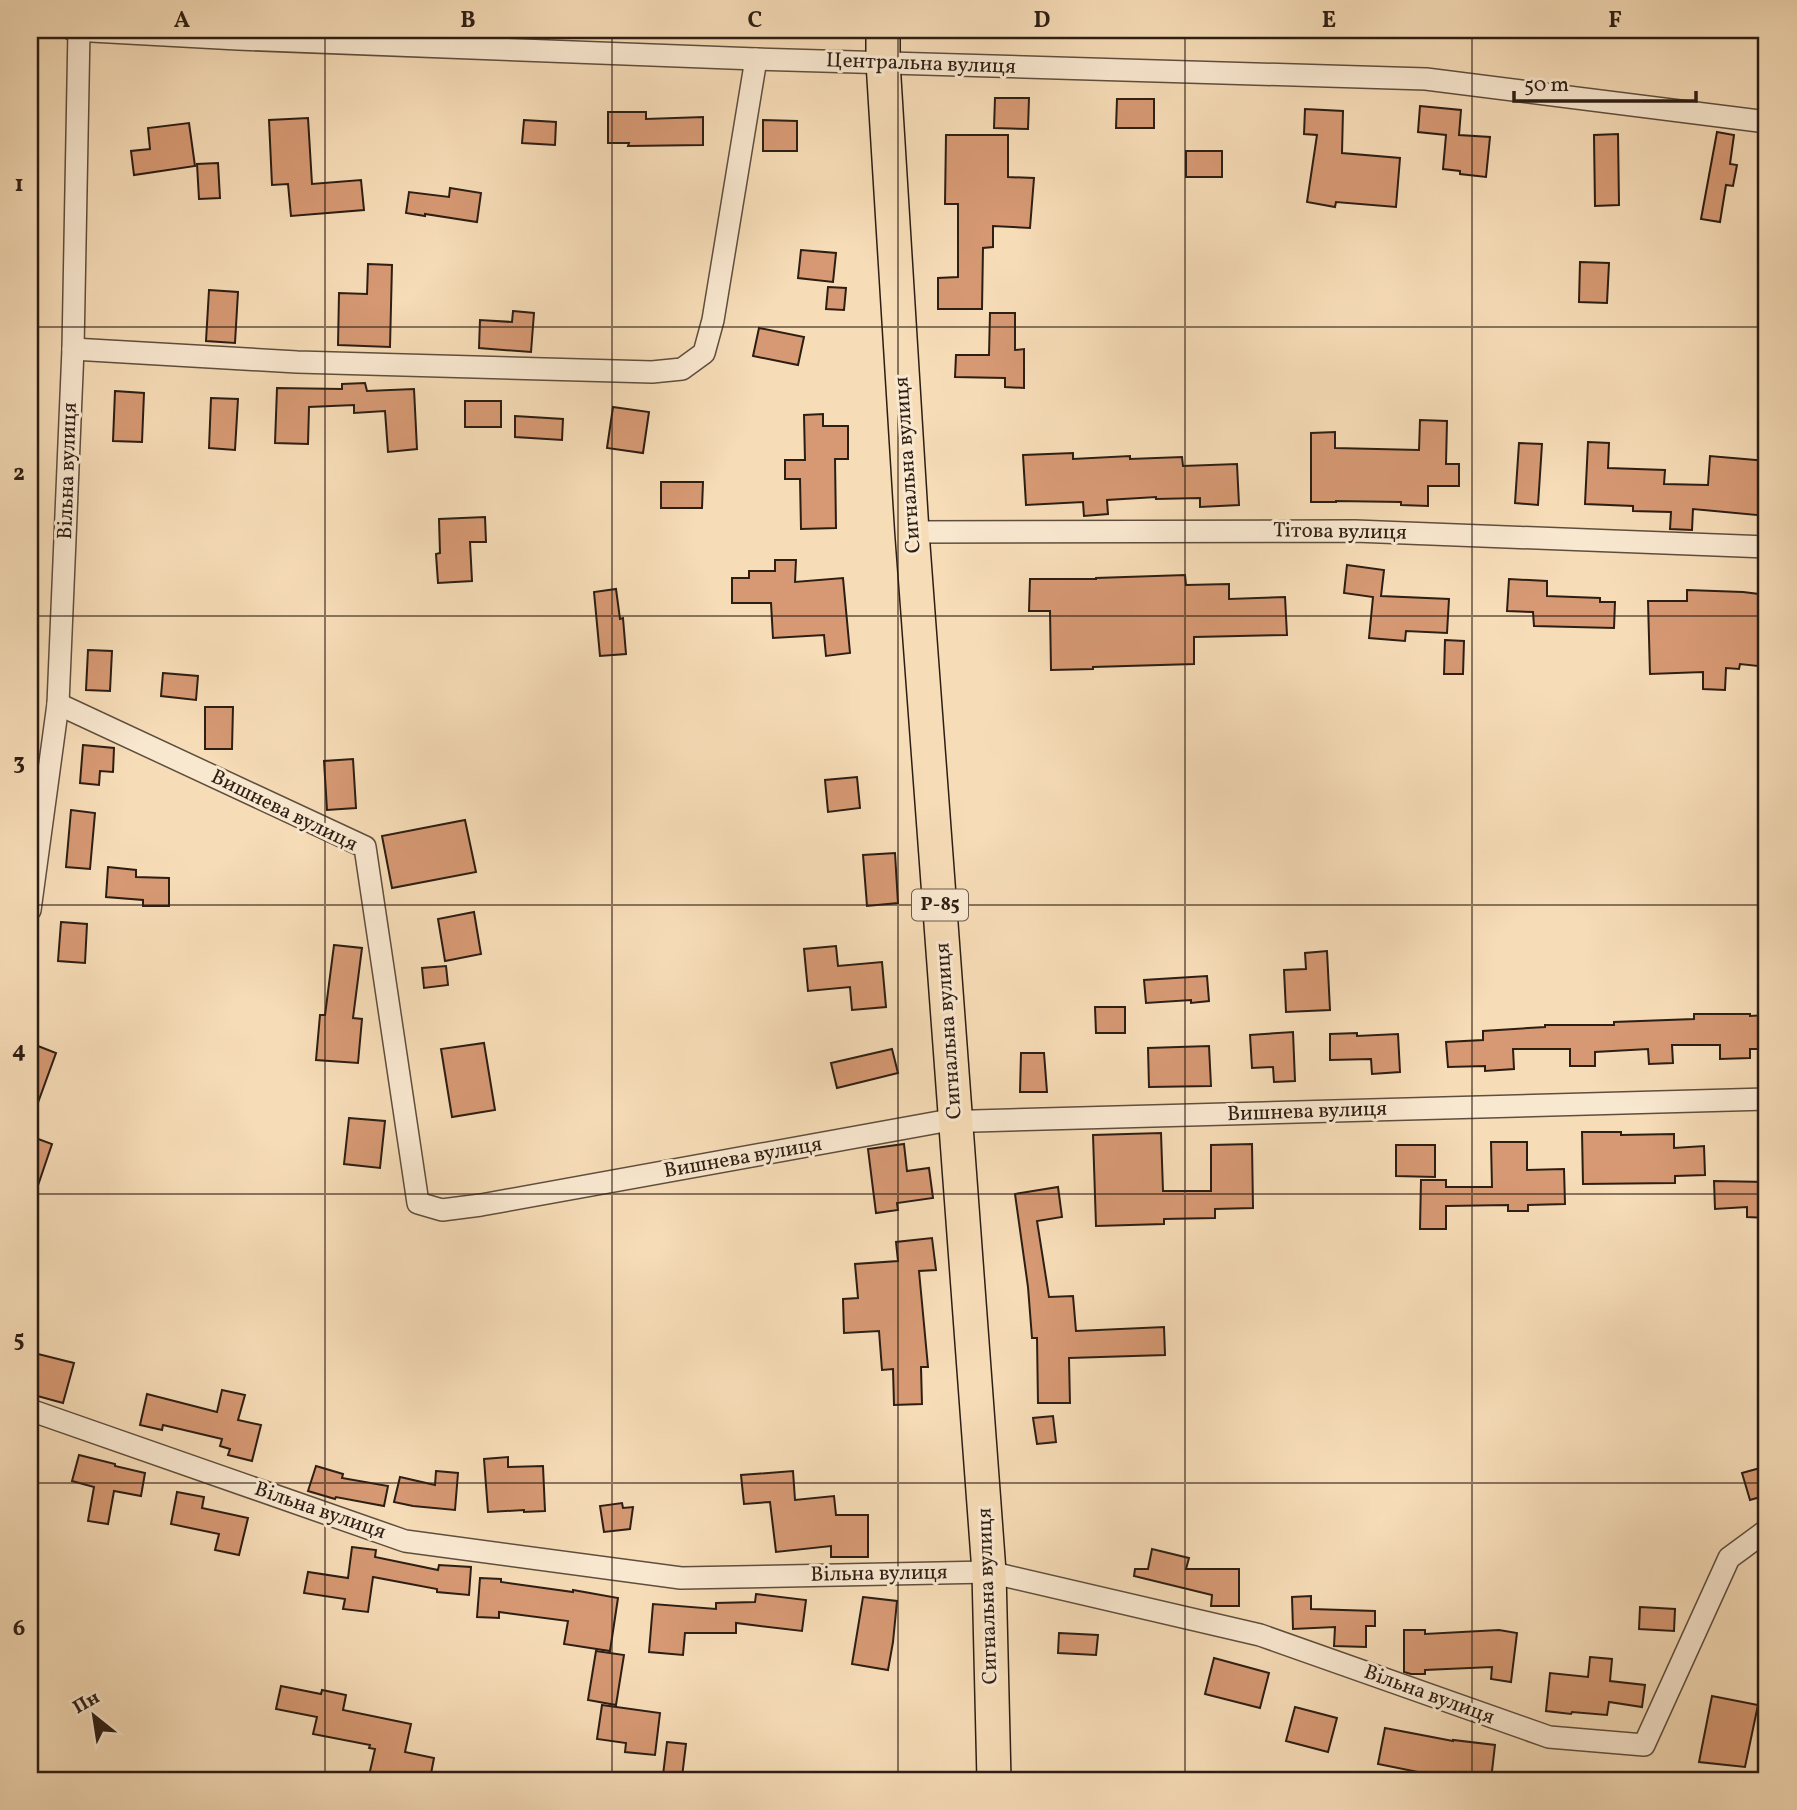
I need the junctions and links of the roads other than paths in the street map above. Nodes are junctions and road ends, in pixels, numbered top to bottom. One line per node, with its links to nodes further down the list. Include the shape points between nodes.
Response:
1 (76, 30): 3 (street, Центральна вулиця); 7 (street, Вільна вулиця)
2 (883, 30): 5 (main road, Сигнальна вулиця / Р-85)
3 (239, 34): 4 (street, Центральна вулиця)
4 (756, 59): 5 (street, Центральна вулиця); 7 (street, via 713,320 704,353 682,369 652,372 297,362)
5 (883, 62): 6 (street, Центральна вулиця, via 1426,79); 8 (main road, Сигнальна вулиця / Р-85)
6 (1767, 122)
7 (73, 349): 10 (street, Вільна вулиця)
8 (912, 532): 9 (street, Тітова вулиця, via 1355,531); 13 (main road, Сигнальна вулиця / Р-85)
9 (1767, 547)
10 (58, 704): 11 (street, Вільна вулиця); 13 (street, Вишнева вулиця, via 365,847 418,1203 442,1210 481,1205)
11 (30, 910)
12 (1767, 1099): 13 (street, Вишнева вулиця)
13 (956, 1122): 16 (main road, Сигнальна вулиця / Р-85)
14 (30, 1410): 16 (street, Вільна вулиця, via 405,1541 681,1578)
15 (1767, 1530): 16 (street, Вільна вулиця, via 1729,1559 1644,1745 1549,1737 1260,1635)
16 (989, 1572): 17 (main road, Сигнальна вулиця / Р-85)
17 (992, 1776)

